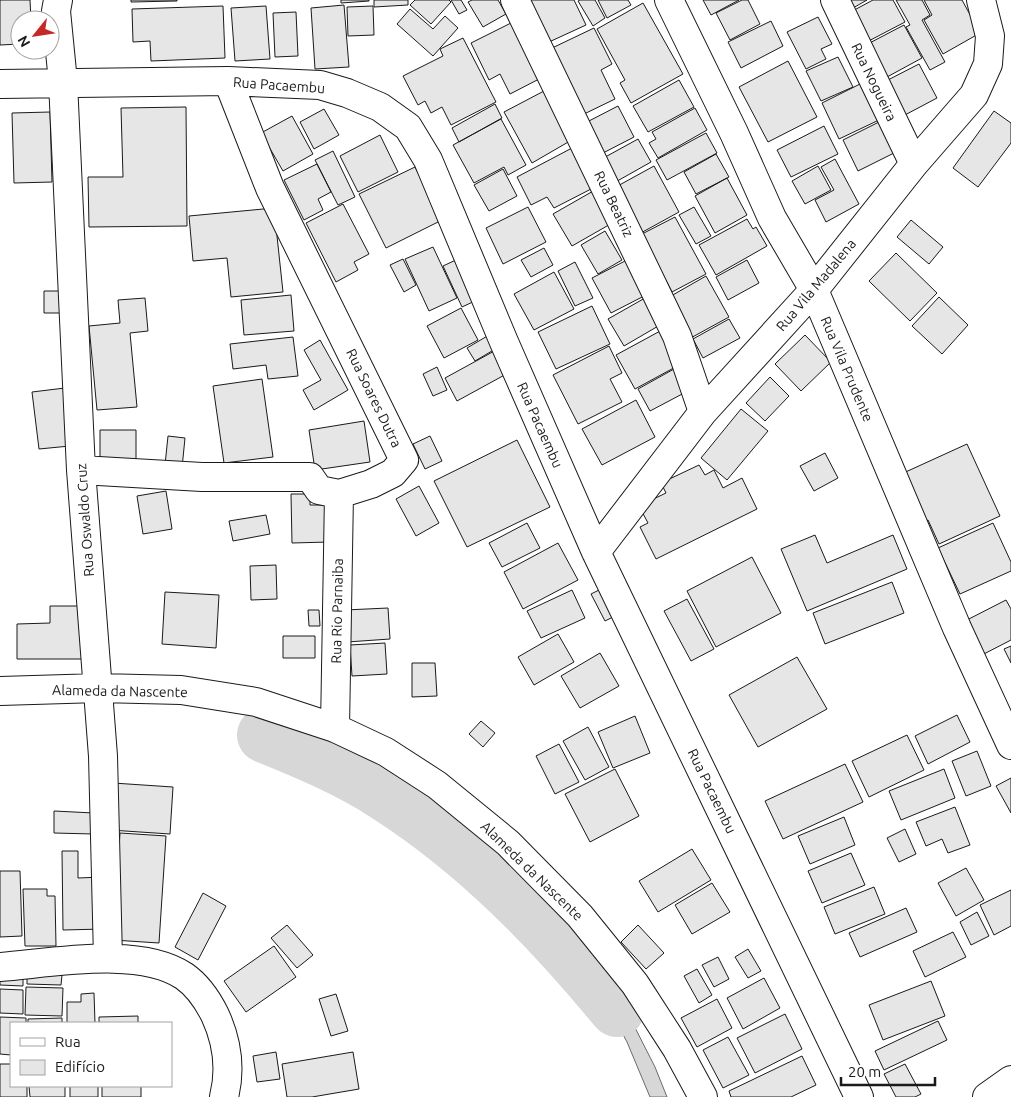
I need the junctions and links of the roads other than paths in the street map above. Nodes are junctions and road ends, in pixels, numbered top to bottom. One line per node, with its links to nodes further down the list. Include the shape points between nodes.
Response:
1 (58, 0): 7 (street, via 56,11)
2 (515, 0): 11 (street, Rua Beatriz, via 677,336)
3 (669, 0): 10 (street, Rua Vila Prudente, via 772,218)
4 (834, 0): 9 (street, Rua Nogueira)
5 (981, 0): 9 (street, Rua Vila Madalena, via 990,36 988,64 974,95)
6 (228, 81): 7 (street, Rua Pacaembu); 13 (street, Rua Soares Dutra, via 270,188 404,460 392,473 371,484); 14 (street, Rua Pacaembu, via 320,85 347,92 380,107 408,127 428,160)
7 (63, 82): 8 (street, Rua Pacaembu); 12 (street, Rua Oswaldo Cruz)
8 (0, 84)
9 (914, 164): 10 (street, Rua Vila Madalena)
10 (814, 290): 11 (street, Rua Vila Madalena); 18 (street, Rua Vila Prudente, via 957,628)
11 (703, 412): 14 (street, Rua Vila Madalena)
12 (81, 470): 13 (street, via 202,477 310,477 319,490); 15 (street, Rua Oswaldo Cruz)
13 (339, 494): 17 (street, Rua Rio Parnaiba)
14 (596, 552): 24 (street, Rua Pacaembu)
15 (99, 688): 16 (street, Alameda da Nascente); 17 (street, Alameda da Nascente, via 181,690 256,702); 19 (street, Rua Oswaldo Cruz)
16 (0, 691)
17 (335, 728): 23 (street, Alameda da Nascente, via 386,752 437,785 514,850 580,916 636,984)
18 (1011, 745)
19 (108, 958): 20 (street); 22 (street, via 154,963 184,976 208,1000 222,1031 228,1065)
20 (0, 967)
21 (1011, 1080): 25 (street)
22 (224, 1097)
23 (703, 1097)
24 (859, 1097)
25 (987, 1097)

